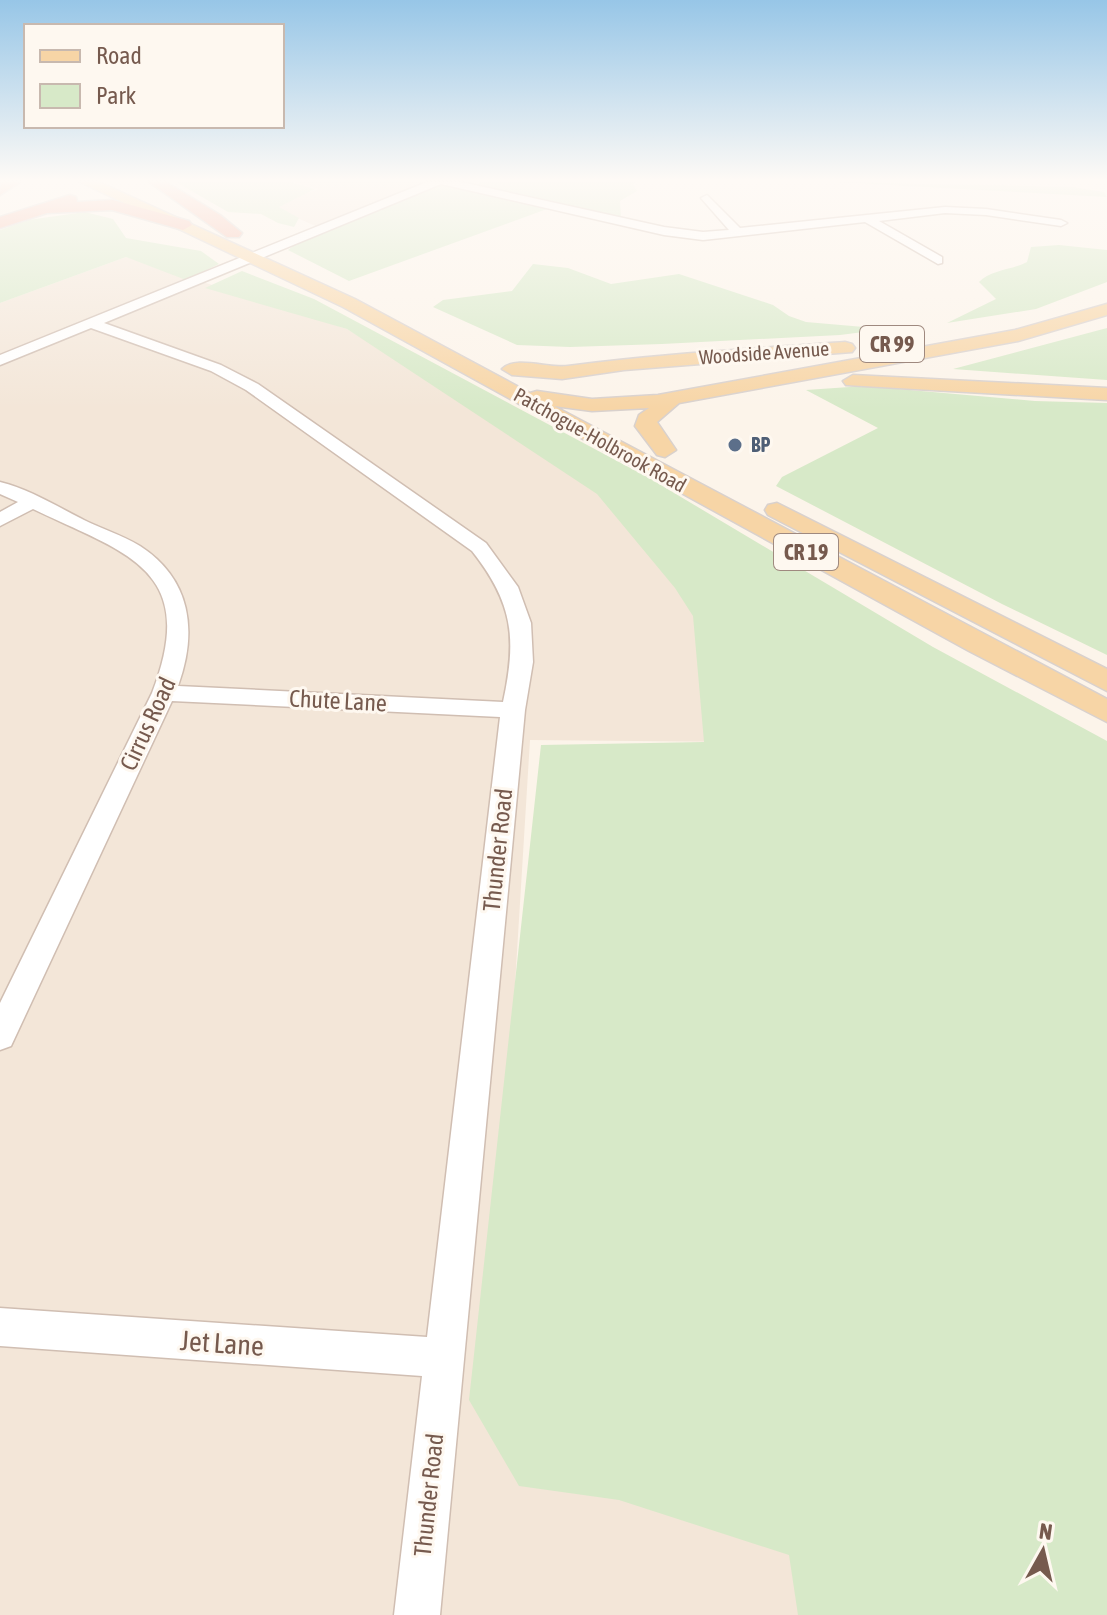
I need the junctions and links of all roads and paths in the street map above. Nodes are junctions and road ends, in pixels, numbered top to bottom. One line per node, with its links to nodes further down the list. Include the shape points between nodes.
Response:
1 (255, 257): 8 (street)
2 (269, 257): 10 (main road, Patchogue-Holbrook Road / CR 19, via 349,303)
3 (272, 257): 10 (main road, Patchogue-Holbrook Road / CR 19, via 385,301)
4 (934, 257): 5 (street)
5 (938, 260)
6 (1107, 296): 10 (main road, Woodside Avenue / CR 99, via 996,329 905,343 624,364)
7 (1107, 309): 11 (main road, Woodside Avenue / CR 99, via 1018,335)
8 (91, 323): 9 (street); 21 (street, Thunder Road, via 235,377 479,547 502,574 520,619 524,640)
9 (0, 360)
10 (509, 379): 14 (main road, CR 99); 22 (main road, Patchogue-Holbrook Road / CR 19)
11 (709, 391): 12 (main road, via 873,381); 13 (main road, Woodside Avenue / CR 99)
12 (1107, 394)
13 (672, 399): 14 (main road, Woodside Avenue / CR 99); 15 (main road, via 649,415 646,426)
14 (578, 404): 15 (main road, Patchogue-Holbrook Road / CR 19)
15 (665, 450): 19 (main road, Patchogue-Holbrook Road / CR 19)
16 (0, 487): 17 (street, Cirrus Road)
17 (32, 502): 18 (street); 20 (street, Cirrus Road, via 136,552 169,587 181,634)
18 (0, 520)
19 (1107, 681)
20 (164, 693): 21 (street, Chute Lane); 23 (street, Cirrus Road)
21 (513, 710): 25 (street, Thunder Road)
22 (1107, 712)
23 (0, 1036)
24 (0, 1327): 25 (street, Jet Lane)
25 (444, 1358): 26 (street, Thunder Road)
26 (417, 1615)

